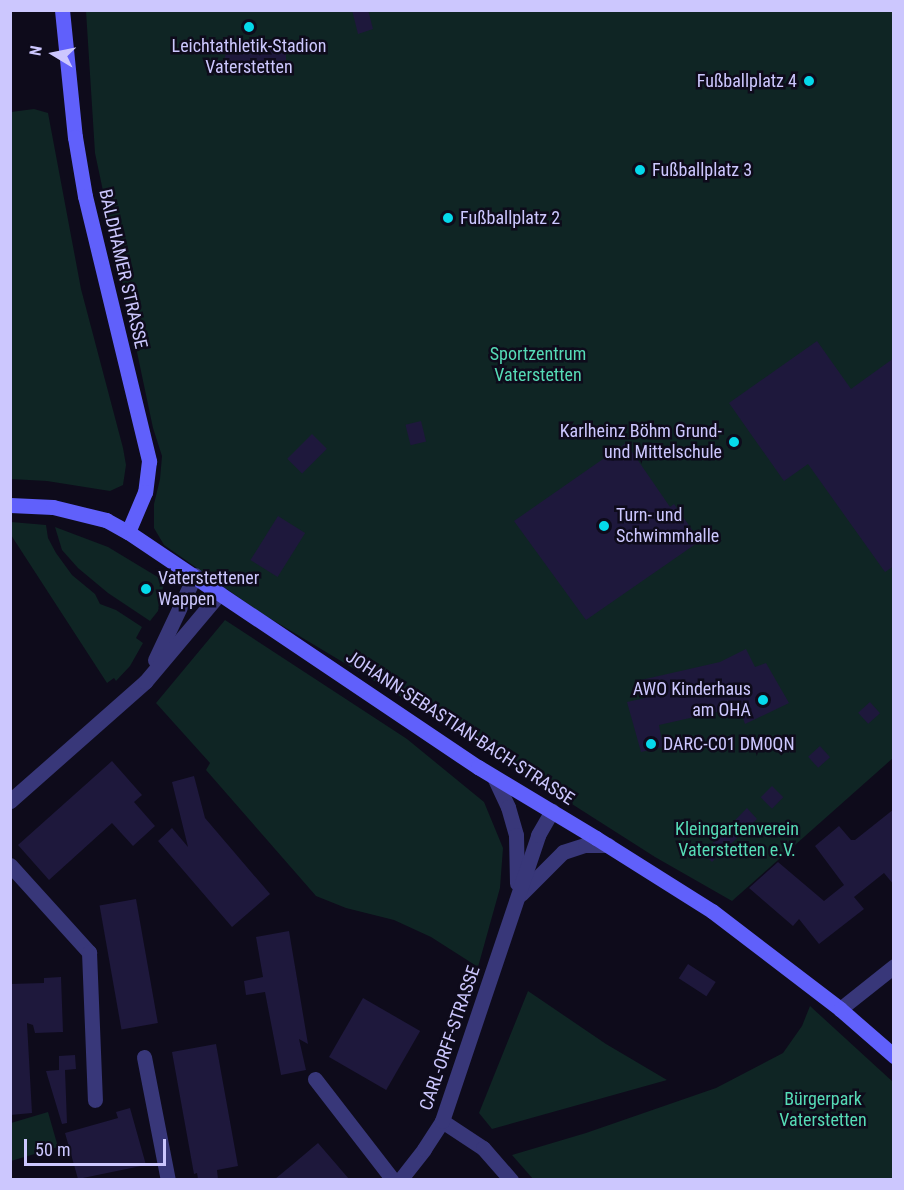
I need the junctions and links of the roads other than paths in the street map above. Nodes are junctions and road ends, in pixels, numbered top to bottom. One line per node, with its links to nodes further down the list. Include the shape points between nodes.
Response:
1 (62, 10): 3 (street, BALDHAMER STRASSE, via 75,137 86,196 149,461 145,492)
2 (10, 505): 3 (street, JOHANN-SEBASTIAN-BACH-STRASSE, via 53,507 106,520)
3 (128, 532): 4 (street, JOHANN-SEBASTIAN-BACH-STRASSE)
4 (195, 575): 5 (street, JOHANN-SEBASTIAN-BACH-STRASSE); 6 (street)
5 (220, 593): 6 (street); 7 (street, JOHANN-SEBASTIAN-BACH-STRASSE)
6 (145, 682): 8 (street)
7 (494, 777): 9 (street, JOHANN-SEBASTIAN-BACH-STRASSE); 12 (street, CARL-ORFF-STRASSE, via 516,835)
8 (10, 801)
9 (552, 811): 10 (street, JOHANN-SEBASTIAN-BACH-STRASSE); 12 (street, CARL-ORFF-STRASSE, via 538,835)
10 (608, 845): 12 (street, CARL-ORFF-STRASSE, via 585,845 563,852); 14 (street, JOHANN-SEBASTIAN-BACH-STRASSE, via 712,911)
11 (10, 866): 18 (street, via 89,952)
12 (517, 898): 19 (street, CARL-ORFF-STRASSE)
13 (894, 966): 14 (street)
14 (840, 1009): 15 (street, JOHANN-SEBASTIAN-BACH-STRASSE)
15 (894, 1056)
16 (144, 1058): 20 (street)
17 (315, 1079): 21 (street)
18 (95, 1100)
19 (442, 1121): 22 (street, CARL-ORFF-STRASSE); 23 (street, via 483,1148)
20 (168, 1179)
21 (393, 1179)
22 (400, 1179)
23 (511, 1179)

